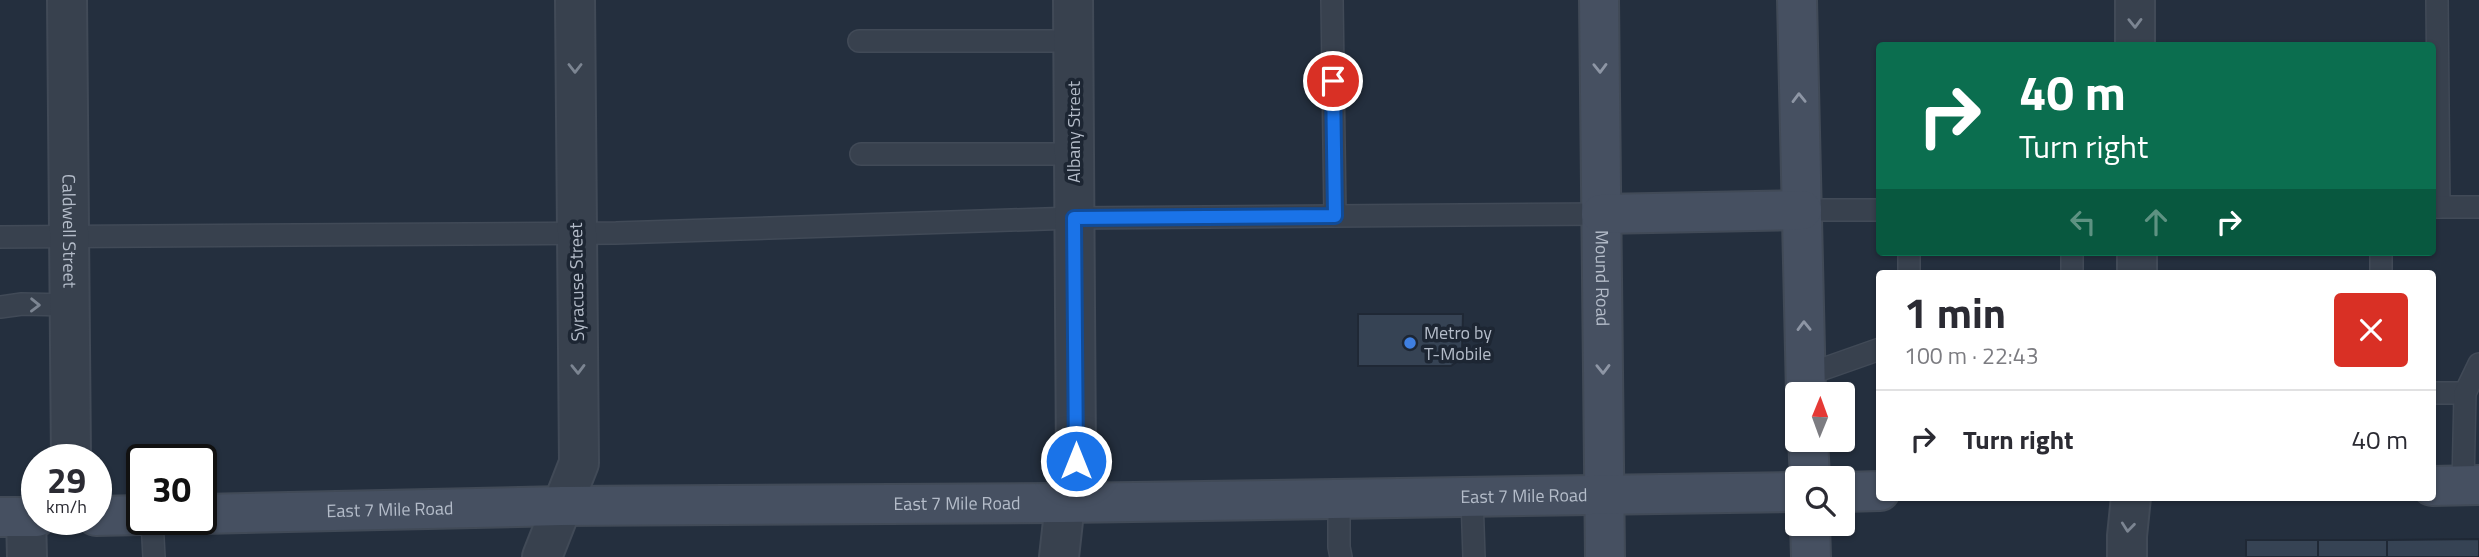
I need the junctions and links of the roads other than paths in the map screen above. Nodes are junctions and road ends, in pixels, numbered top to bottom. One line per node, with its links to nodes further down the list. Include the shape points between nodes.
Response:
1 (67, 0): 22 (street, Caldwell Street)
2 (575, 0): 21 (street, Syracuse Street, one-way to 21)
3 (1073, 0): 10 (street, Albany Street)
4 (1332, 0): 19 (lane)
5 (1599, 0): 18 (street, Mound Road, one-way to 18)
6 (1797, 0): 16 (street, one-way to 6)
7 (2135, 0): 11 (street, one-way to 11)
8 (2437, 0): 14 (lane)
9 (859, 41): 10 (lane)
10 (1073, 41): 12 (street, Albany Street)
11 (2135, 42)
12 (1074, 154): 13 (lane); 20 (street, Albany Street)
13 (860, 155)
14 (2436, 207): 15 (lane)
15 (2479, 207)
16 (1802, 210): 17 (lane); 18 (street); 28 (street, one-way to 16)
17 (1876, 210)
18 (1601, 214): 19 (lane); 37 (street, Mound Road, one-way to 37)
19 (1335, 216): 20 (lane)
20 (1074, 218): 21 (lane); 41 (street, Albany Street, via 1076,461)
21 (576, 233): 22 (lane); 42 (street, Syracuse Street, one-way to 42, via 579,463)
22 (69, 236): 23 (lane); 24 (street, Caldwell Street)
23 (0, 237)
24 (69, 305): 25 (lane, one-way to 24); 32 (street, Caldwell Street)
25 (0, 307)
26 (1876, 351): 29 (lane)
27 (2479, 364): 31 (lane)
28 (1806, 382)
29 (1810, 382)
30 (2436, 393): 31 (lane)
31 (2465, 393): 33 (lane)
32 (71, 444)
33 (2458, 485)
34 (1876, 491): 36 (street)
35 (1785, 492): 37 (street, East 7 Mile Road)
36 (1855, 492)
37 (1604, 495): 38 (street, East 7 Mile Road); 53 (street, Mound Road)
38 (1472, 497): 39 (street, East 7 Mile Road); 52 (lane)
39 (1339, 499): 41 (street, East 7 Mile Road); 51 (lane)
40 (2131, 501): 55 (street, one-way to 55)
41 (1065, 503): 42 (street, East 7 Mile Road); 50 (street, Albany Street)
42 (562, 506): 43 (street, East 7 Mile Road); 49 (street, Syracuse Street)
43 (217, 513)
44 (24, 535): 47 (street)
45 (152, 535): 48 (lane)
46 (1810, 536): 54 (street)
47 (27, 557)
48 (153, 557)
49 (542, 557)
50 (1059, 557)
51 (1341, 557)
52 (1474, 557)
53 (1605, 557)
54 (1811, 557)
55 (2127, 557)

